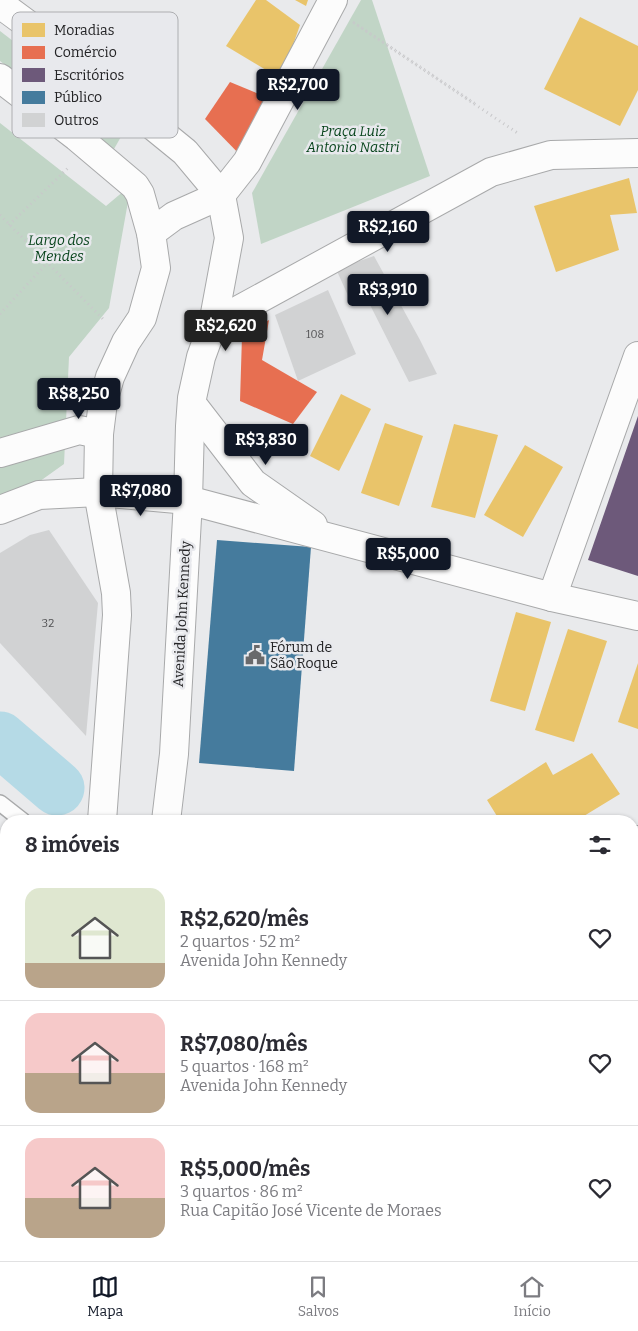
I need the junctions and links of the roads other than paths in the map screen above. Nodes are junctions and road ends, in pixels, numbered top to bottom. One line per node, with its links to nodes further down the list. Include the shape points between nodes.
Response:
1 (333, 0): 9 (main road, via 247,162)
2 (0, 4): 3 (main road, Avenida John Kennedy)
3 (12, 13)
4 (0, 78): 5 (main road)
5 (12, 87)
6 (76, 138): 10 (main road, via 135,186)
7 (168, 138): 9 (main road, Avenida John Kennedy, via 185,152)
8 (638, 153): 11 (main road, via 551,155 492,172)
9 (220, 195): 10 (main road, via 174,216); 11 (main road, Avenida John Kennedy, via 229,238)
10 (151, 233): 14 (main road, via 156,268 153,285 142,318 126,342 110,377)
11 (213, 324): 13 (main road, Avenida John Kennedy)
12 (638, 356): 20 (main road)
13 (192, 404): 17 (main road, Avenida John Kennedy); 19 (main road, via 253,483)
14 (99, 434): 15 (main road, via 78,430); 16 (main road)
15 (0, 453)
16 (98, 492): 17 (main road); 18 (main road, via 38,495); 24 (main road, via 117,615)
17 (188, 500): 19 (main road); 25 (main road, Avenida John Kennedy, via 174,754)
18 (0, 510)
19 (331, 537): 20 (main road)
20 (552, 597): 21 (main road)
21 (638, 616)
22 (0, 802): 23 (lane)
23 (16, 815)
24 (102, 815)
25 (167, 815)

